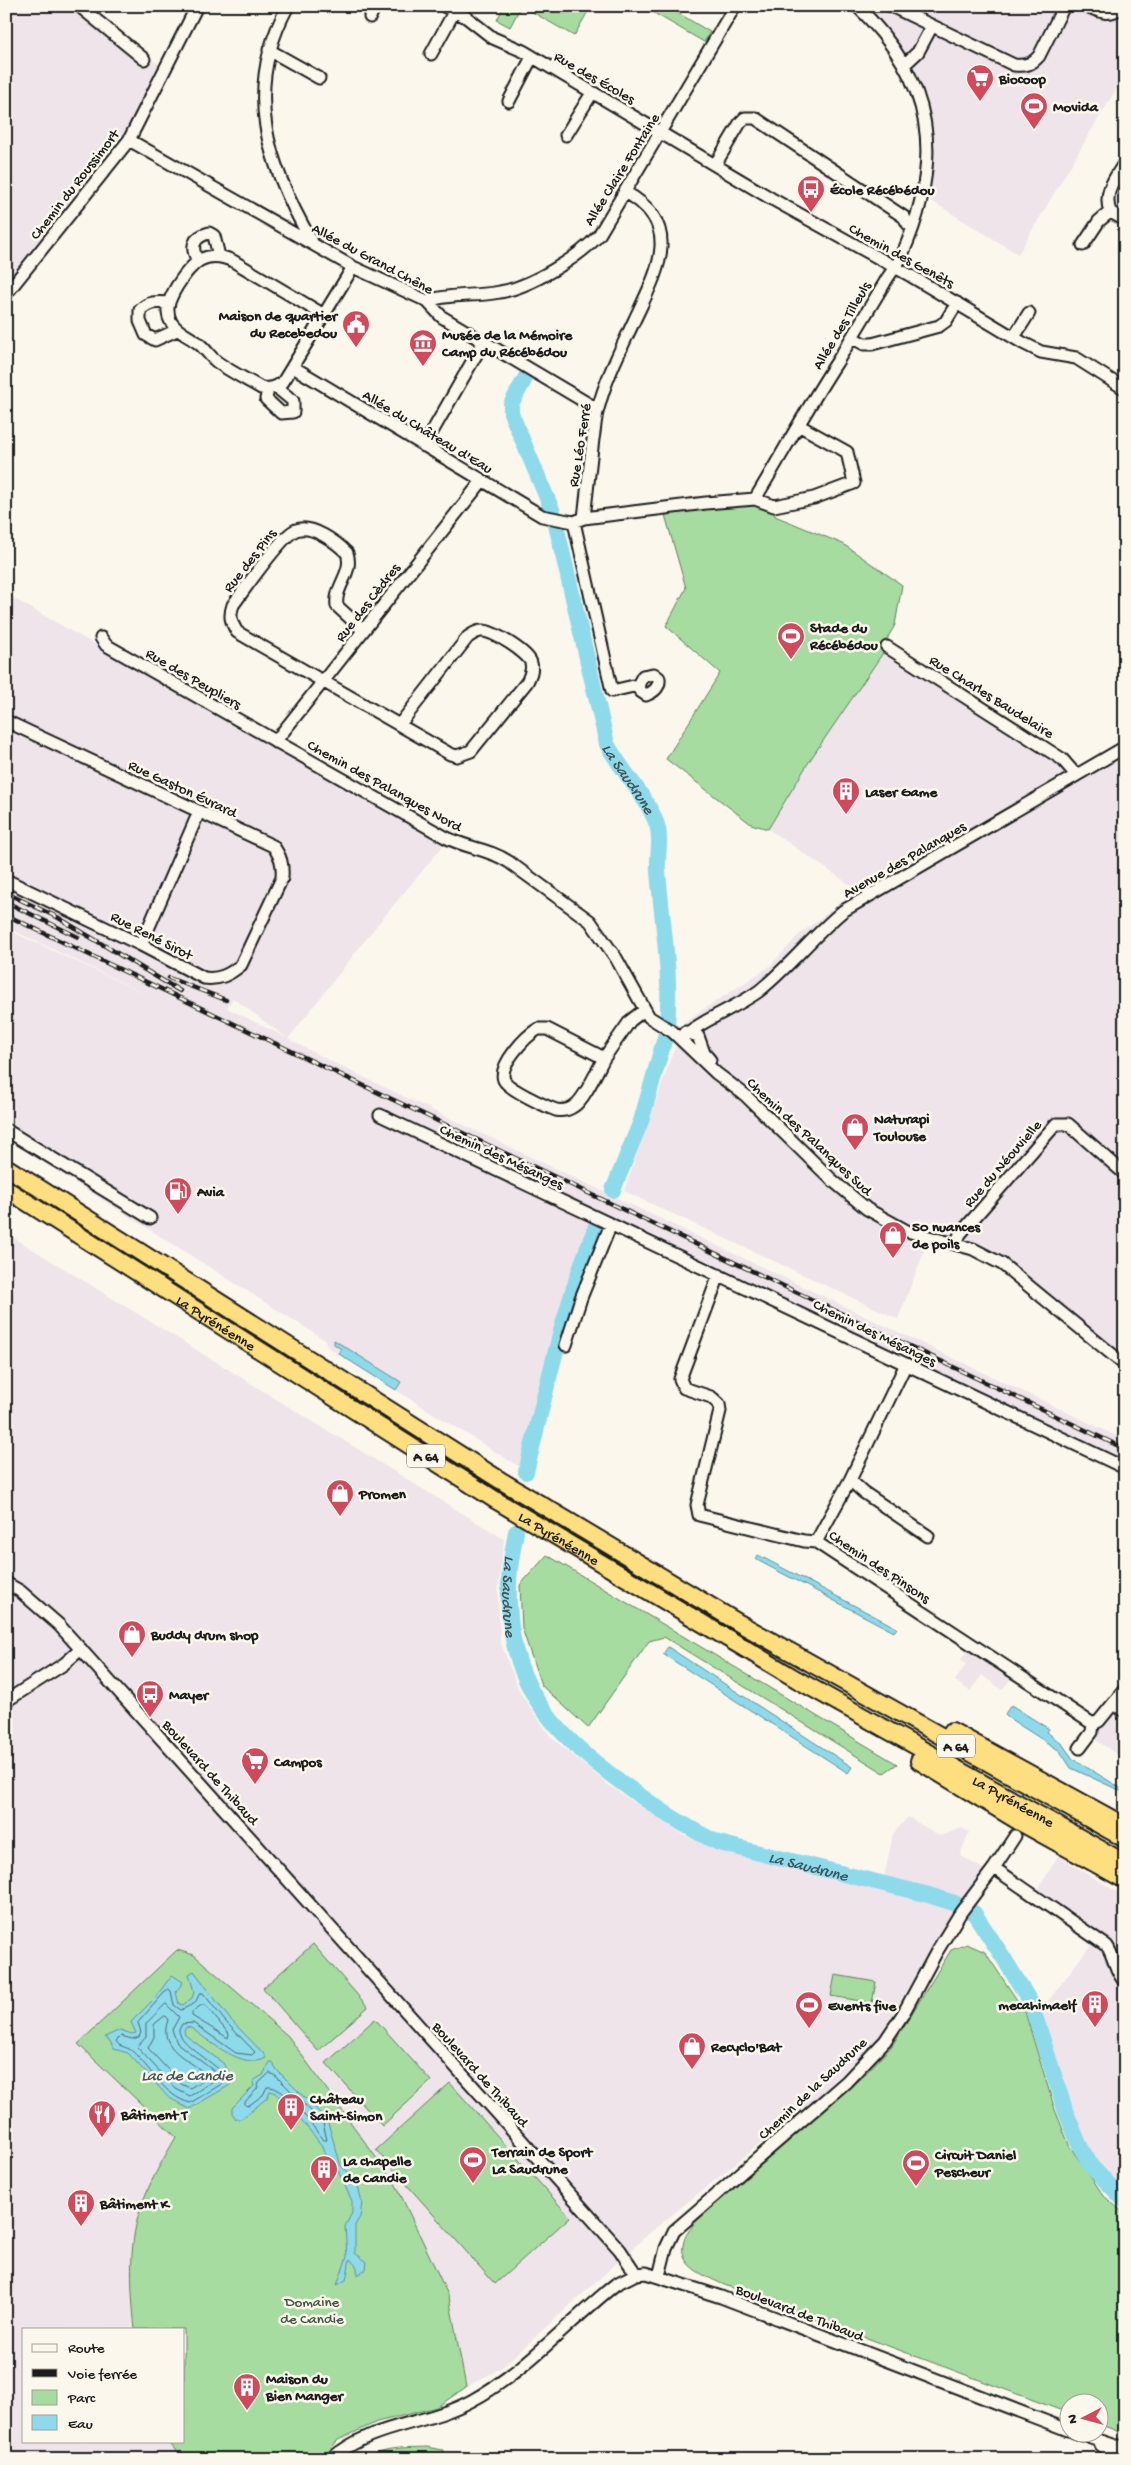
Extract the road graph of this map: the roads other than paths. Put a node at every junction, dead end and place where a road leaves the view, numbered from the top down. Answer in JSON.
{"nodes":[{"id":1,"x":79,"y":6,"type":"edge"},
{"id":2,"x":196,"y":6,"type":"edge"},
{"id":3,"x":288,"y":6,"type":"edge"},
{"id":4,"x":376,"y":6,"type":"edge"},
{"id":5,"x":736,"y":6,"type":"edge"},
{"id":6,"x":857,"y":6,"type":"edge"},
{"id":7,"x":891,"y":6,"type":"edge"},
{"id":8,"x":1064,"y":6,"type":"edge"},
{"id":9,"x":1086,"y":6,"type":"edge"},
{"id":10,"x":1123,"y":6,"type":"edge"},
{"id":11,"x":449,"y":9,"type":"edge"},
{"id":12,"x":370,"y":17,"type":"dead end"},
{"id":13,"x":932,"y":26,"type":"junction"},
{"id":14,"x":269,"y":50,"type":"junction"},
{"id":15,"x":431,"y":54,"type":"dead end"},
{"id":16,"x":532,"y":57,"type":"junction"},
{"id":17,"x":144,"y":59,"type":"dead end"},
{"id":18,"x":904,"y":64,"type":"junction"},
{"id":19,"x":319,"y":78,"type":"dead end"},
{"id":20,"x":592,"y":93,"type":"junction"},
{"id":21,"x":509,"y":101,"type":"dead end"},
{"id":22,"x":566,"y":135,"type":"dead end"},
{"id":23,"x":665,"y":135,"type":"junction"},
{"id":24,"x":129,"y":140,"type":"junction"},
{"id":25,"x":1125,"y":162,"type":"edge"},
{"id":26,"x":715,"y":165,"type":"junction"},
{"id":27,"x":625,"y":192,"type":"junction"},
{"id":28,"x":1110,"y":212,"type":"junction"},
{"id":29,"x":1125,"y":220,"type":"edge"},
{"id":30,"x":913,"y":226,"type":"junction"},
{"id":31,"x":312,"y":242,"type":"junction"},
{"id":32,"x":1083,"y":245,"type":"dead end"},
{"id":33,"x":219,"y":256,"type":"junction"},
{"id":34,"x":198,"y":261,"type":"junction"},
{"id":35,"x":353,"y":266,"type":"junction"},
{"id":36,"x":894,"y":268,"type":"junction"},
{"id":37,"x":6,"y":294,"type":"edge"},
{"id":38,"x":427,"y":301,"type":"junction"},
{"id":39,"x":169,"y":303,"type":"junction"},
{"id":40,"x":957,"y":303,"type":"junction"},
{"id":41,"x":1029,"y":313,"type":"dead end"},
{"id":42,"x":324,"y":315,"type":"junction"},
{"id":43,"x":178,"y":330,"type":"junction"},
{"id":44,"x":1014,"y":337,"type":"junction"},
{"id":45,"x":853,"y":338,"type":"junction"},
{"id":46,"x":484,"y":342,"type":"junction"},
{"id":47,"x":293,"y":367,"type":"junction"},
{"id":48,"x":1125,"y":389,"type":"edge"},
{"id":49,"x":597,"y":409,"type":"junction"},
{"id":50,"x":800,"y":426,"type":"junction"},
{"id":51,"x":424,"y":446,"type":"junction"},
{"id":52,"x":482,"y":481,"type":"junction"},
{"id":53,"x":755,"y":499,"type":"junction"},
{"id":54,"x":574,"y":520,"type":"junction"},
{"id":55,"x":363,"y":630,"type":"junction"},
{"id":56,"x":101,"y":638,"type":"dead end"},
{"id":57,"x":887,"y":647,"type":"dead end"},
{"id":58,"x":323,"y":682,"type":"junction"},
{"id":59,"x":638,"y":685,"type":"dead end"},
{"id":60,"x":6,"y":721,"type":"edge"},
{"id":61,"x":400,"y":724,"type":"junction"},
{"id":62,"x":275,"y":742,"type":"junction"},
{"id":63,"x":1125,"y":747,"type":"edge"},
{"id":64,"x":1076,"y":775,"type":"junction"},
{"id":65,"x":199,"y":812,"type":"junction"},
{"id":66,"x":6,"y":880,"type":"edge"},
{"id":67,"x":261,"y":921,"type":"joint"},
{"id":68,"x":141,"y":945,"type":"junction"},
{"id":69,"x":644,"y":1010,"type":"junction"},
{"id":70,"x":691,"y":1037,"type":"junction"},
{"id":71,"x":604,"y":1058,"type":"junction"},
{"id":72,"x":380,"y":1115,"type":"dead end"},
{"id":73,"x":6,"y":1130,"type":"edge"},
{"id":74,"x":6,"y":1167,"type":"edge"},
{"id":75,"x":1125,"y":1174,"type":"edge"},
{"id":76,"x":6,"y":1189,"type":"edge"},
{"id":77,"x":150,"y":1218,"type":"dead end"},
{"id":78,"x":611,"y":1224,"type":"junction"},
{"id":79,"x":956,"y":1244,"type":"junction"},
{"id":80,"x":719,"y":1275,"type":"junction"},
{"id":81,"x":566,"y":1345,"type":"dead end"},
{"id":82,"x":906,"y":1364,"type":"junction"},
{"id":83,"x":1125,"y":1364,"type":"edge"},
{"id":84,"x":1125,"y":1468,"type":"edge"},
{"id":85,"x":850,"y":1480,"type":"junction"},
{"id":86,"x":928,"y":1536,"type":"dead end"},
{"id":87,"x":816,"y":1542,"type":"junction"},
{"id":88,"x":6,"y":1583,"type":"edge"},
{"id":89,"x":81,"y":1649,"type":"junction"},
{"id":90,"x":788,"y":1651,"type":"junction"},
{"id":91,"x":1125,"y":1689,"type":"edge"},
{"id":92,"x":6,"y":1701,"type":"edge"},
{"id":93,"x":1113,"y":1704,"type":"junction"},
{"id":94,"x":1125,"y":1712,"type":"edge"},
{"id":95,"x":1093,"y":1724,"type":"junction"},
{"id":96,"x":902,"y":1739,"type":"junction"},
{"id":97,"x":1080,"y":1748,"type":"dead end"},
{"id":98,"x":1057,"y":1790,"type":"junction"},
{"id":99,"x":1125,"y":1816,"type":"edge"},
{"id":100,"x":1125,"y":1826,"type":"edge"},
{"id":101,"x":1016,"y":1836,"type":"dead end"},
{"id":102,"x":1125,"y":1839,"type":"edge"},
{"id":103,"x":1125,"y":1863,"type":"edge"},
{"id":104,"x":994,"y":1868,"type":"junction"},
{"id":105,"x":1125,"y":1880,"type":"edge"},
{"id":106,"x":1125,"y":1982,"type":"edge"},
{"id":107,"x":636,"y":2274,"type":"junction"},
{"id":108,"x":658,"y":2276,"type":"junction"},
{"id":109,"x":1058,"y":2426,"type":"edge"},
{"id":110,"x":1095,"y":2442,"type":"edge"},
{"id":111,"x":1107,"y":2442,"type":"edge"},
{"id":112,"x":1125,"y":2446,"type":"edge"},
{"id":113,"x":331,"y":2459,"type":"edge"},
{"id":114,"x":1120,"y":2459,"type":"edge"}],
"edges":[{"from":1,"to":17,"type":"street"},
{"from":2,"to":24,"type":"street","name":"Chemin du Roussimort"},
{"from":3,"to":14,"type":"street"},
{"from":4,"to":12,"type":"street"},
{"from":5,"to":23,"type":"street","name":"Allée Claire Fontaine"},
{"from":6,"to":18,"type":"street","name":"Allée des Tilleuls"},
{"from":7,"to":13,"type":"street"},
{"from":8,"to":13,"type":"street"},
{"from":9,"to":10,"type":"street"},
{"from":11,"to":15,"type":"street"},
{"from":11,"to":16,"type":"street","name":"Rue des Écoles"},
{"from":13,"to":18,"type":"street"},
{"from":14,"to":19,"type":"street"},
{"from":14,"to":31,"type":"street"},
{"from":16,"to":20,"type":"street","name":"Rue des Écoles"},
{"from":16,"to":21,"type":"street"},
{"from":18,"to":30,"type":"street","name":"Allée des Tilleuls"},
{"from":20,"to":22,"type":"street"},
{"from":20,"to":23,"type":"street","name":"Rue des Écoles"},
{"from":23,"to":26,"type":"street","name":"Chemin des Genêts"},
{"from":23,"to":27,"type":"street","name":"Allée Claire Fontaine"},
{"from":24,"to":31,"type":"street","name":"Allée du Grand Chêne"},
{"from":24,"to":37,"type":"street","name":"Chemin du Roussimort"},
{"from":25,"to":28,"type":"street"},
{"from":26,"to":30,"type":"street"},
{"from":26,"to":36,"type":"street","name":"Chemin des Genêts"},
{"from":27,"to":38,"type":"street","name":"Allée Claire Fontaine"},
{"from":27,"to":49,"type":"street","name":"Rue Léo Ferré"},
{"from":28,"to":29,"type":"street"},
{"from":28,"to":32,"type":"street"},
{"from":30,"to":36,"type":"street","name":"Allée des Tilleuls"},
{"from":31,"to":35,"type":"street","name":"Allée du Grand Chêne"},
{"from":33,"to":34,"type":"street"},
{"from":33,"to":34,"type":"street"},
{"from":33,"to":42,"type":"street"},
{"from":34,"to":39,"type":"street"},
{"from":35,"to":38,"type":"street","name":"Allée du Grand Chêne"},
{"from":35,"to":42,"type":"street"},
{"from":36,"to":40,"type":"street","name":"Chemin des Genêts"},
{"from":36,"to":45,"type":"street","name":"Allée des Tilleuls"},
{"from":38,"to":46,"type":"street","name":"Allée du Grand Chêne"},
{"from":39,"to":43,"type":"street"},
{"from":39,"to":43,"type":"street"},
{"from":40,"to":44,"type":"street","name":"Chemin des Genêts"},
{"from":40,"to":45,"type":"street"},
{"from":41,"to":44,"type":"street"},
{"from":42,"to":47,"type":"street"},
{"from":43,"to":47,"type":"street"},
{"from":44,"to":48,"type":"street","name":"Chemin des Genêts"},
{"from":45,"to":50,"type":"street","name":"Allée des Tilleuls"},
{"from":46,"to":49,"type":"street","name":"Allée du Grand Chêne"},
{"from":46,"to":51,"type":"street"},
{"from":47,"to":51,"type":"street","name":"Allée du Château d'Eau"},
{"from":49,"to":54,"type":"street","name":"Rue Léo Ferré"},
{"from":50,"to":53,"type":"street","name":"Allée des Tilleuls"},
{"from":50,"to":53,"type":"street"},
{"from":51,"to":52,"type":"street","name":"Allée du Château d'Eau"},
{"from":52,"to":54,"type":"street","name":"Allée du Château d'Eau"},
{"from":52,"to":55,"type":"street","name":"Rue des Cèdres"},
{"from":53,"to":54,"type":"street"},
{"from":54,"to":59,"type":"street","name":"Rue Léo Ferré"},
{"from":55,"to":58,"type":"street","name":"Rue des Cèdres"},
{"from":55,"to":58,"type":"street","name":"Rue des Pins"},
{"from":56,"to":62,"type":"street","name":"Rue des Peupliers"},
{"from":57,"to":64,"type":"street","name":"Rue Charles Baudelaire"},
{"from":58,"to":61,"type":"street"},
{"from":58,"to":62,"type":"street","name":"Rue des Cèdres"},
{"from":60,"to":65,"type":"street","name":"Rue Gaston Évrard"},
{"from":61,"to":61,"type":"street"},
{"from":62,"to":69,"type":"street","name":"Chemin des Palanques Nord"},
{"from":63,"to":64,"type":"street","name":"Avenue des Palanques"},
{"from":64,"to":70,"type":"street","name":"Avenue des Palanques"},
{"from":65,"to":67,"type":"street","name":"Rue Gaston Évrard"},
{"from":65,"to":68,"type":"street"},
{"from":66,"to":68,"type":"street","name":"Rue René Sirot"},
{"from":67,"to":68,"type":"street","name":"Rue René Sirot"},
{"from":69,"to":70,"type":"street","name":"Chemin des Palanques Nord"},
{"from":69,"to":71,"type":"street"},
{"from":70,"to":79,"type":"street","name":"Chemin des Palanques Sud"},
{"from":71,"to":71,"type":"street"},
{"from":72,"to":78,"type":"street","name":"Chemin des Mésanges"},
{"from":73,"to":77,"type":"street"},
{"from":74,"to":90,"type":"highway","name":"La Pyrénéenne","number":"A 64"},
{"from":75,"to":79,"type":"street","name":"Rue du Néouvielle"},
{"from":76,"to":96,"type":"highway","name":"La Pyrénéenne","number":"A 64"},
{"from":78,"to":80,"type":"street","name":"Chemin des Mésanges"},
{"from":78,"to":81,"type":"street"},
{"from":79,"to":83,"type":"street","name":"Chemin des Palanques Sud"},
{"from":80,"to":82,"type":"street","name":"Chemin des Mésanges"},
{"from":80,"to":87,"type":"street"},
{"from":82,"to":84,"type":"street","name":"Chemin des Mésanges"},
{"from":82,"to":85,"type":"street","name":"Chemin des Pinsons"},
{"from":85,"to":86,"type":"street"},
{"from":85,"to":87,"type":"street","name":"Chemin des Pinsons"},
{"from":87,"to":95,"type":"street","name":"Chemin des Pinsons"},
{"from":88,"to":89,"type":"street","name":"Boulevard de Thibaud"},
{"from":89,"to":92,"type":"street"},
{"from":89,"to":107,"type":"street","name":"Boulevard de Thibaud"},
{"from":90,"to":98,"type":"highway"},
{"from":90,"to":102,"type":"highway","name":"La Pyrénéenne","number":"A 64"},
{"from":91,"to":93,"type":"street"},
{"from":93,"to":94,"type":"street"},
{"from":93,"to":95,"type":"street"},
{"from":95,"to":97,"type":"street"},
{"from":96,"to":103,"type":"highway","name":"La Pyrénéenne","number":"A 64"},
{"from":96,"to":105,"type":"highway"},
{"from":98,"to":99,"type":"highway"},
{"from":98,"to":100,"type":"highway"},
{"from":101,"to":104,"type":"street","name":"Chemin de la Saudrune"},
{"from":104,"to":106,"type":"street"},
{"from":104,"to":108,"type":"street","name":"Chemin de la Saudrune"},
{"from":107,"to":108,"type":"street","name":"Boulevard de Thibaud"},
{"from":107,"to":113,"type":"street"},
{"from":108,"to":109,"type":"street","name":"Boulevard de Thibaud"},
{"from":110,"to":114,"type":"street"},
{"from":111,"to":112,"type":"street"}]}
